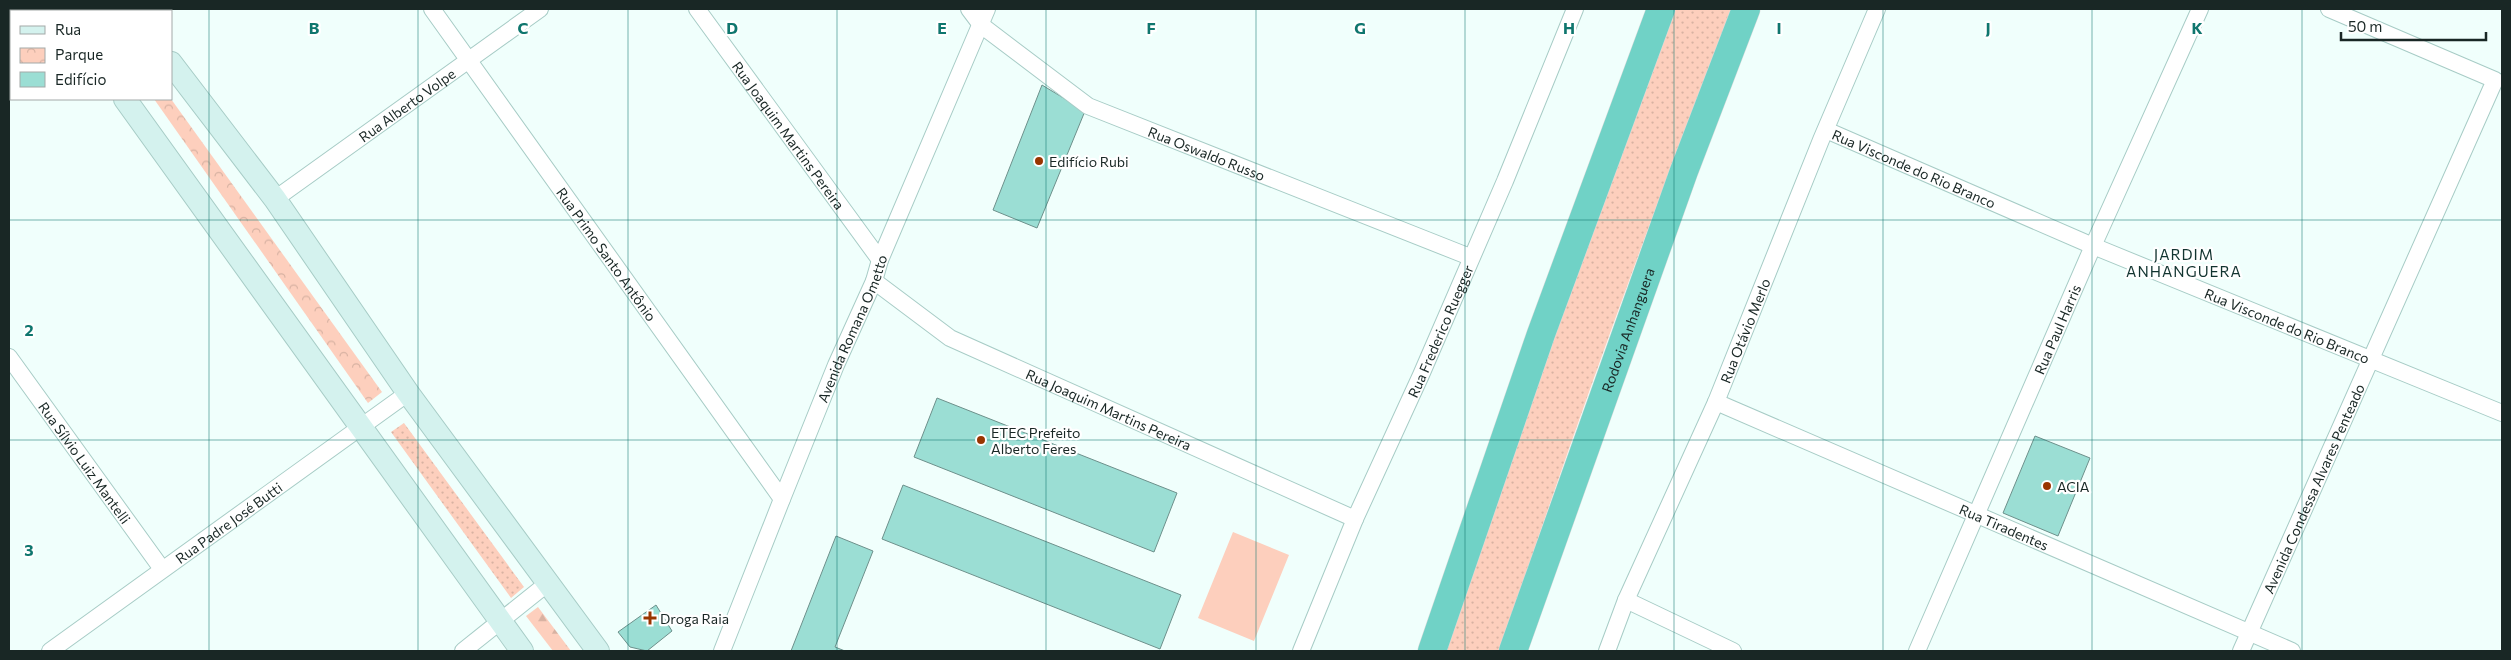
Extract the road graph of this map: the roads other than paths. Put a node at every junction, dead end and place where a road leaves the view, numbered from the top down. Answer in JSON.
{"nodes":[{"id":1,"x":432,"y":9,"type":"edge"},
{"id":2,"x":540,"y":9,"type":"edge"},
{"id":3,"x":698,"y":9,"type":"edge"},
{"id":4,"x":969,"y":9,"type":"edge"},
{"id":5,"x":987,"y":9,"type":"edge"},
{"id":6,"x":1575,"y":9,"type":"edge"},
{"id":7,"x":1661,"y":9,"type":"edge"},
{"id":8,"x":1746,"y":9,"type":"edge"},
{"id":9,"x":1877,"y":9,"type":"edge"},
{"id":10,"x":2200,"y":9,"type":"edge"},
{"id":11,"x":2329,"y":9,"type":"edge"},
{"id":12,"x":981,"y":25,"type":"junction"},
{"id":13,"x":469,"y":60,"type":"junction"},
{"id":14,"x":172,"y":64,"type":"edge"},
{"id":15,"x":126,"y":100,"type":"edge"},
{"id":16,"x":1826,"y":130,"type":"junction"},
{"id":17,"x":275,"y":199,"type":"junction"},
{"id":18,"x":2093,"y":246,"type":"junction"},
{"id":19,"x":1470,"y":257,"type":"junction"},
{"id":20,"x":880,"y":260,"type":"junction"},
{"id":21,"x":874,"y":281,"type":"junction"},
{"id":22,"x":9,"y":357,"type":"edge"},
{"id":23,"x":2370,"y":360,"type":"junction"},
{"id":24,"x":408,"y":393,"type":"junction"},
{"id":25,"x":1716,"y":402,"type":"junction"},
{"id":26,"x":2502,"y":413,"type":"edge"},
{"id":27,"x":361,"y":428,"type":"junction"},
{"id":28,"x":782,"y":500,"type":"junction"},
{"id":29,"x":1975,"y":516,"type":"junction"},
{"id":30,"x":1355,"y":519,"type":"junction"},
{"id":31,"x":162,"y":569,"type":"junction"},
{"id":32,"x":548,"y":583,"type":"junction"},
{"id":33,"x":1626,"y":600,"type":"junction"},
{"id":34,"x":499,"y":622,"type":"junction"},
{"id":35,"x":2249,"y":633,"type":"junction"},
{"id":36,"x":50,"y":651,"type":"edge"},
{"id":37,"x":463,"y":651,"type":"edge"},
{"id":38,"x":522,"y":651,"type":"edge"},
{"id":39,"x":598,"y":651,"type":"edge"},
{"id":40,"x":723,"y":651,"type":"edge"},
{"id":41,"x":1302,"y":651,"type":"edge"},
{"id":42,"x":1432,"y":651,"type":"edge"},
{"id":43,"x":1513,"y":651,"type":"edge"},
{"id":44,"x":1607,"y":651,"type":"edge"},
{"id":45,"x":1733,"y":651,"type":"edge"},
{"id":46,"x":1917,"y":651,"type":"edge"},
{"id":47,"x":2241,"y":651,"type":"edge"},
{"id":48,"x":2292,"y":651,"type":"edge"}],
"edges":[{"from":1,"to":13,"type":"street","name":"Rua Primo Santo Antônio"},
{"from":2,"to":13,"type":"street","name":"Rua Alberto Volpe"},
{"from":3,"to":20,"type":"street","name":"Rua Joaquim Martins Pereira"},
{"from":4,"to":12,"type":"street","name":"Rua Oswaldo Russo"},
{"from":5,"to":12,"type":"street","name":"Avenida Romana Ometto"},
{"from":6,"to":19,"type":"street","name":"Rua Frederico Ruegger"},
{"from":7,"to":42,"type":"highway"},
{"from":8,"to":43,"type":"highway","name":"Rodovia Anhanguera"},
{"from":9,"to":16,"type":"street","name":"Rua Otávio Merlo"},
{"from":10,"to":18,"type":"street","name":"Rua Paul Harris"},
{"from":11,"to":23,"type":"street","name":"Avenida Condessa Alvares Penteado"},
{"from":12,"to":19,"type":"street","name":"Rua Oswaldo Russo"},
{"from":12,"to":20,"type":"street","name":"Avenida Romana Ometto"},
{"from":13,"to":17,"type":"street","name":"Rua Alberto Volpe"},
{"from":13,"to":28,"type":"street","name":"Rua Primo Santo Antônio"},
{"from":14,"to":17,"type":"street"},
{"from":15,"to":27,"type":"street"},
{"from":16,"to":18,"type":"street","name":"Rua Visconde do Rio Branco"},
{"from":16,"to":25,"type":"street","name":"Rua Otávio Merlo"},
{"from":17,"to":24,"type":"street"},
{"from":18,"to":23,"type":"street","name":"Rua Visconde do Rio Branco"},
{"from":18,"to":29,"type":"street","name":"Rua Paul Harris"},
{"from":19,"to":30,"type":"street","name":"Rua Frederico Ruegger"},
{"from":20,"to":21,"type":"street","name":"Avenida Romana Ometto"},
{"from":21,"to":28,"type":"street","name":"Avenida Romana Ometto"},
{"from":21,"to":30,"type":"street","name":"Rua Joaquim Martins Pereira"},
{"from":22,"to":31,"type":"street","name":"Rua Sílvio Luiz Mantelli"},
{"from":23,"to":26,"type":"street","name":"Rua Visconde do Rio Branco"},
{"from":23,"to":35,"type":"street","name":"Avenida Condessa Alvares Penteado"},
{"from":24,"to":27,"type":"street","name":"Rua Padre José Butti"},
{"from":24,"to":32,"type":"street"},
{"from":25,"to":29,"type":"street","name":"Rua Tiradentes"},
{"from":25,"to":33,"type":"street","name":"Rua Otávio Merlo"},
{"from":27,"to":31,"type":"street","name":"Rua Padre José Butti"},
{"from":27,"to":34,"type":"street"},
{"from":28,"to":40,"type":"street","name":"Avenida Romana Ometto"},
{"from":29,"to":35,"type":"street","name":"Rua Tiradentes"},
{"from":29,"to":46,"type":"street","name":"Rua Paul Harris"},
{"from":30,"to":41,"type":"street","name":"Rua Frederico Ruegger"},
{"from":31,"to":36,"type":"street","name":"Rua Padre José Butti"},
{"from":32,"to":34,"type":"street"},
{"from":32,"to":39,"type":"street"},
{"from":33,"to":44,"type":"street","name":"Rua Otávio Merlo"},
{"from":33,"to":45,"type":"street"},
{"from":34,"to":37,"type":"street"},
{"from":34,"to":38,"type":"street"},
{"from":35,"to":47,"type":"street","name":"Avenida Condessa Alvares Penteado"},
{"from":35,"to":48,"type":"street","name":"Rua Tiradentes"}]}
